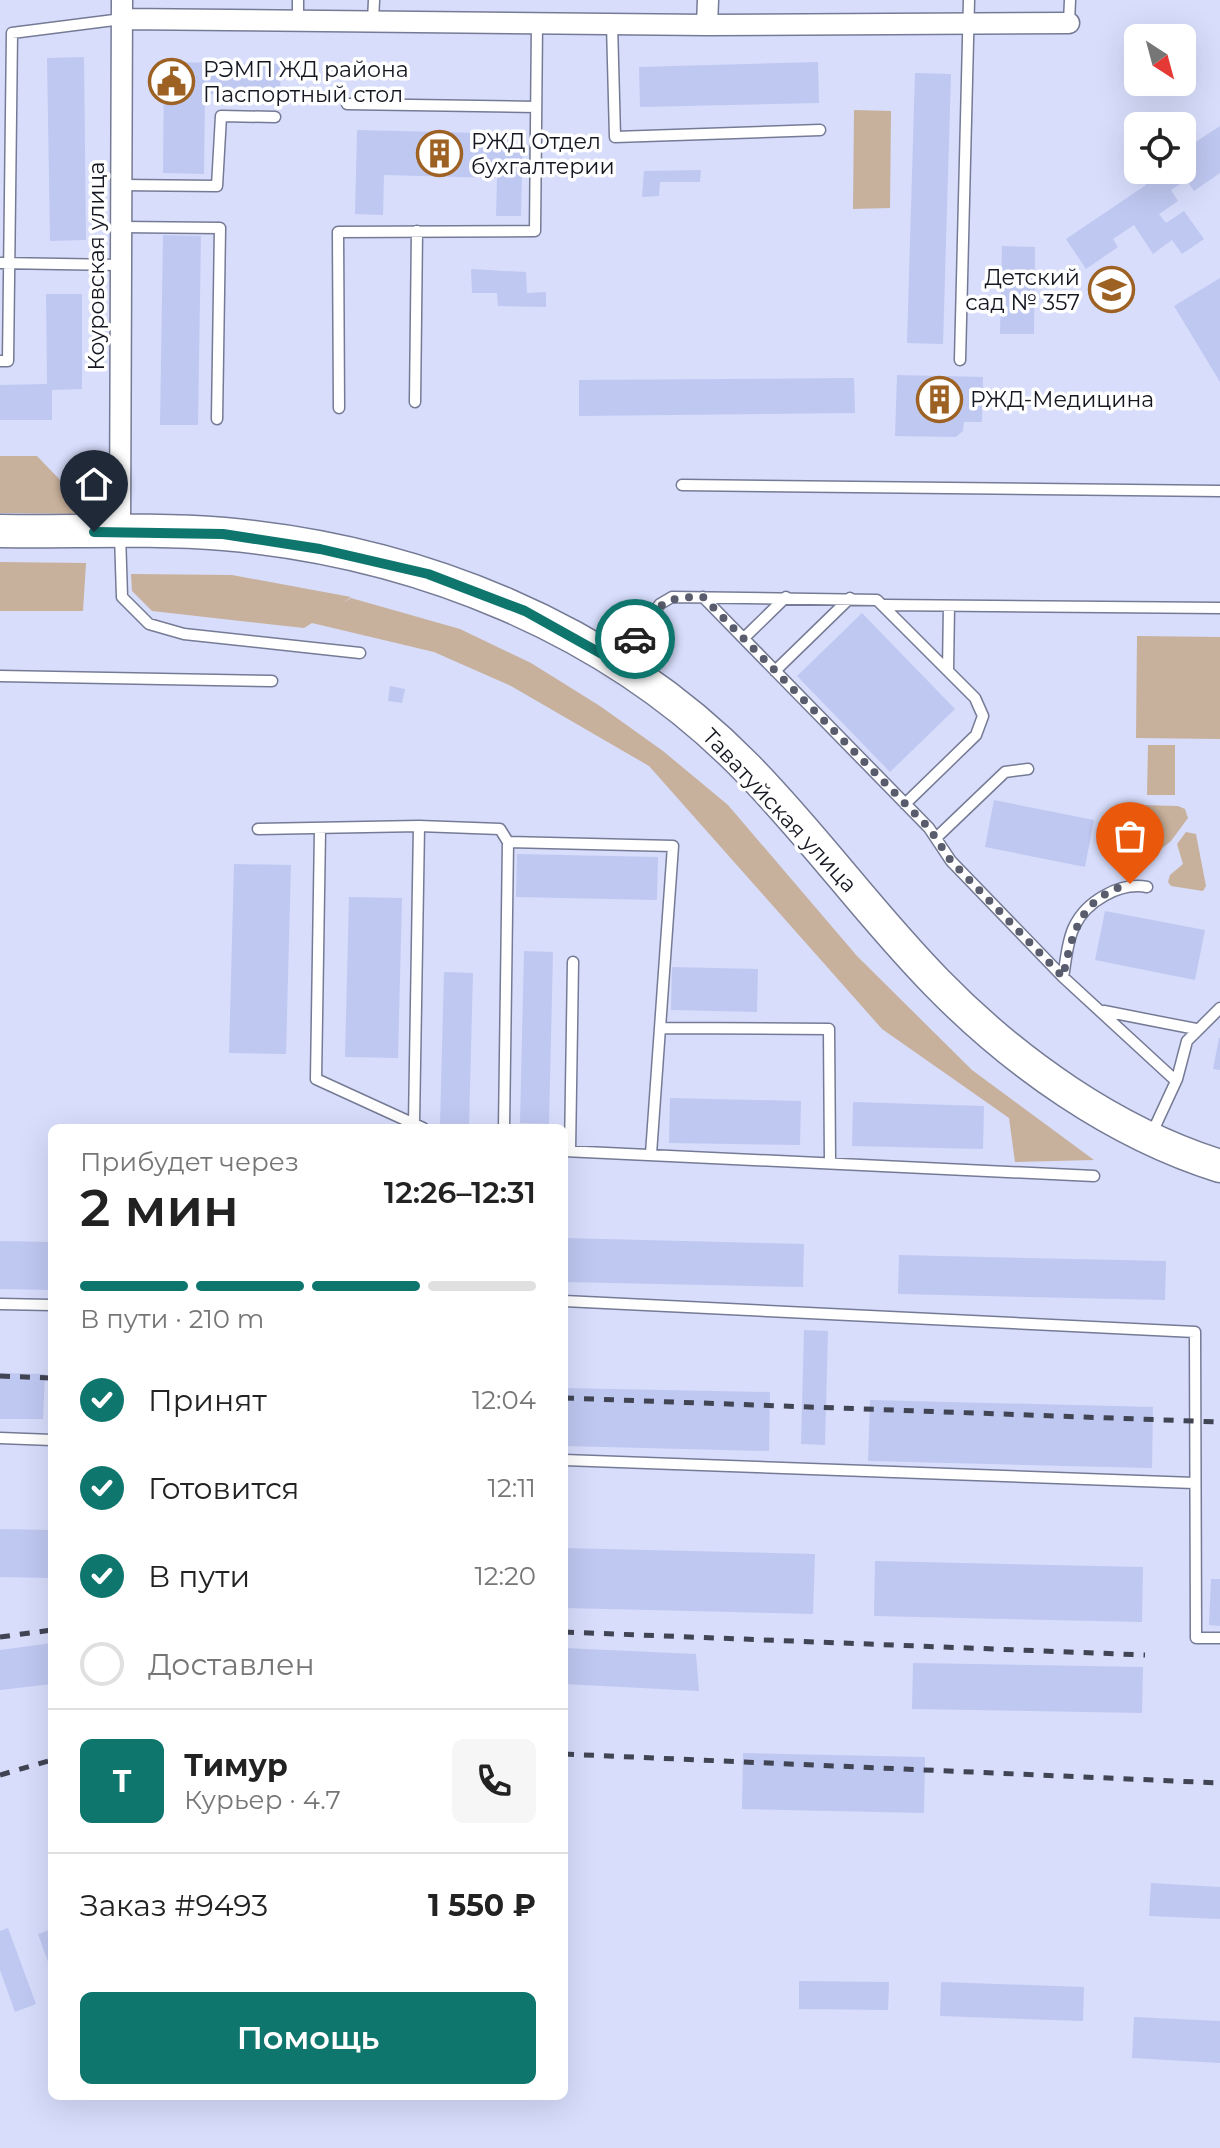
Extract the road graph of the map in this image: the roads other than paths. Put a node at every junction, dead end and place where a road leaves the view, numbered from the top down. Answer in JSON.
{"nodes":[{"id":1,"x":374,"y":0,"type":"edge"},
{"id":2,"x":708,"y":0,"type":"edge"},
{"id":3,"x":969,"y":0,"type":"edge"},
{"id":4,"x":1070,"y":0,"type":"edge"},
{"id":5,"x":122,"y":10,"type":"edge"},
{"id":6,"x":298,"y":10,"type":"edge"},
{"id":7,"x":373,"y":21,"type":"junction"},
{"id":8,"x":537,"y":23,"type":"junction"},
{"id":9,"x":1069,"y":23,"type":"joint"},
{"id":10,"x":612,"y":24,"type":"junction"},
{"id":11,"x":707,"y":25,"type":"junction"},
{"id":12,"x":968,"y":26,"type":"junction"},
{"id":13,"x":0,"y":33,"type":"edge"},
{"id":14,"x":12,"y":33,"type":"junction"},
{"id":15,"x":347,"y":104,"type":"dead end"},
{"id":16,"x":536,"y":107,"type":"junction"},
{"id":17,"x":275,"y":117,"type":"dead end"},
{"id":18,"x":820,"y":130,"type":"dead end"},
{"id":19,"x":119,"y":185,"type":"junction"},
{"id":20,"x":119,"y":227,"type":"junction"},
{"id":21,"x":417,"y":231,"type":"junction"},
{"id":22,"x":4,"y":263,"type":"edge"},
{"id":23,"x":119,"y":265,"type":"junction"},
{"id":24,"x":960,"y":360,"type":"dead end"},
{"id":25,"x":0,"y":361,"type":"edge"},
{"id":26,"x":415,"y":402,"type":"dead end"},
{"id":27,"x":339,"y":408,"type":"dead end"},
{"id":28,"x":217,"y":419,"type":"dead end"},
{"id":29,"x":682,"y":485,"type":"dead end"},
{"id":30,"x":1220,"y":491,"type":"edge"},
{"id":31,"x":0,"y":531,"type":"edge"},
{"id":32,"x":120,"y":533,"type":"junction"},
{"id":33,"x":703,"y":597,"type":"junction"},
{"id":34,"x":786,"y":597,"type":"junction"},
{"id":35,"x":850,"y":598,"type":"junction"},
{"id":36,"x":885,"y":605,"type":"junction"},
{"id":37,"x":949,"y":606,"type":"junction"},
{"id":38,"x":1220,"y":608,"type":"edge"},
{"id":39,"x":744,"y":638,"type":"junction"},
{"id":40,"x":360,"y":653,"type":"dead end"},
{"id":41,"x":618,"y":663,"type":"junction"},
{"id":42,"x":948,"y":670,"type":"junction"},
{"id":43,"x":775,"y":671,"type":"junction"},
{"id":44,"x":0,"y":676,"type":"edge"},
{"id":45,"x":272,"y":681,"type":"dead end"},
{"id":46,"x":1028,"y":769,"type":"dead end"},
{"id":47,"x":905,"y":804,"type":"junction"},
{"id":48,"x":419,"y":826,"type":"junction"},
{"id":49,"x":258,"y":829,"type":"dead end"},
{"id":50,"x":320,"y":830,"type":"junction"},
{"id":51,"x":936,"y":838,"type":"junction"},
{"id":52,"x":508,"y":842,"type":"junction"},
{"id":53,"x":1147,"y":887,"type":"dead end"},
{"id":54,"x":573,"y":962,"type":"dead end"},
{"id":55,"x":1063,"y":977,"type":"junction"},
{"id":56,"x":1220,"y":1008,"type":"edge"},
{"id":57,"x":1103,"y":1011,"type":"junction"},
{"id":58,"x":660,"y":1028,"type":"junction"},
{"id":59,"x":1196,"y":1029,"type":"junction"},
{"id":60,"x":1176,"y":1081,"type":"junction"},
{"id":61,"x":415,"y":1124,"type":"edge"},
{"id":62,"x":419,"y":1124,"type":"edge"},
{"id":63,"x":504,"y":1124,"type":"edge"},
{"id":64,"x":568,"y":1124,"type":"edge"},
{"id":65,"x":1151,"y":1136,"type":"junction"},
{"id":66,"x":568,"y":1151,"type":"edge"},
{"id":67,"x":651,"y":1154,"type":"junction"},
{"id":68,"x":830,"y":1162,"type":"junction"},
{"id":69,"x":1220,"y":1166,"type":"edge"},
{"id":70,"x":1094,"y":1176,"type":"dead end"},
{"id":71,"x":568,"y":1301,"type":"edge"},
{"id":72,"x":0,"y":1304,"type":"edge"},
{"id":73,"x":48,"y":1305,"type":"edge"},
{"id":74,"x":0,"y":1438,"type":"edge"},
{"id":75,"x":48,"y":1440,"type":"edge"},
{"id":76,"x":568,"y":1460,"type":"edge"},
{"id":77,"x":1194,"y":1483,"type":"junction"},
{"id":78,"x":1220,"y":1638,"type":"edge"}],
"edges":[{"from":1,"to":7,"type":"lane"},
{"from":2,"to":11,"type":"street"},
{"from":3,"to":12,"type":"lane"},
{"from":4,"to":9,"type":"lane"},
{"from":5,"to":6,"type":"street"},
{"from":5,"to":14,"type":"lane"},
{"from":5,"to":19,"type":"street","name":"Коуровская улица"},
{"from":6,"to":7,"type":"street"},
{"from":7,"to":8,"type":"street"},
{"from":8,"to":10,"type":"street"},
{"from":8,"to":16,"type":"lane"},
{"from":9,"to":12,"type":"street"},
{"from":10,"to":11,"type":"street"},
{"from":10,"to":18,"type":"lane"},
{"from":11,"to":12,"type":"street"},
{"from":12,"to":24,"type":"lane"},
{"from":13,"to":14,"type":"lane"},
{"from":14,"to":22,"type":"lane"},
{"from":15,"to":16,"type":"lane"},
{"from":16,"to":21,"type":"lane"},
{"from":17,"to":19,"type":"lane"},
{"from":19,"to":20,"type":"street","name":"Коуровская улица"},
{"from":20,"to":23,"type":"street","name":"Коуровская улица"},
{"from":20,"to":28,"type":"lane"},
{"from":21,"to":26,"type":"lane"},
{"from":21,"to":27,"type":"lane"},
{"from":22,"to":23,"type":"lane"},
{"from":22,"to":25,"type":"lane"},
{"from":23,"to":32,"type":"street","name":"Коуровская улица"},
{"from":29,"to":30,"type":"lane"},
{"from":31,"to":32,"type":"main road","name":"Таватуйская улица"},
{"from":32,"to":40,"type":"lane"},
{"from":32,"to":41,"type":"main road","name":"Таватуйская улица"},
{"from":33,"to":34,"type":"lane"},
{"from":33,"to":39,"type":"lane"},
{"from":33,"to":41,"type":"lane"},
{"from":34,"to":35,"type":"lane"},
{"from":34,"to":39,"type":"lane"},
{"from":35,"to":36,"type":"lane"},
{"from":35,"to":43,"type":"lane"},
{"from":36,"to":37,"type":"lane"},
{"from":36,"to":42,"type":"lane"},
{"from":37,"to":38,"type":"lane"},
{"from":37,"to":42,"type":"lane"},
{"from":39,"to":43,"type":"lane"},
{"from":41,"to":65,"type":"main road","name":"Таватуйская улица"},
{"from":42,"to":47,"type":"lane"},
{"from":43,"to":47,"type":"lane"},
{"from":44,"to":45,"type":"lane"},
{"from":46,"to":51,"type":"lane"},
{"from":47,"to":51,"type":"lane"},
{"from":48,"to":50,"type":"lane"},
{"from":48,"to":52,"type":"lane"},
{"from":48,"to":62,"type":"lane"},
{"from":49,"to":50,"type":"lane"},
{"from":50,"to":61,"type":"lane"},
{"from":51,"to":55,"type":"lane"},
{"from":52,"to":58,"type":"lane"},
{"from":52,"to":63,"type":"lane"},
{"from":53,"to":55,"type":"lane"},
{"from":54,"to":64,"type":"lane"},
{"from":55,"to":57,"type":"lane"},
{"from":56,"to":59,"type":"lane"},
{"from":57,"to":59,"type":"lane"},
{"from":57,"to":60,"type":"lane"},
{"from":58,"to":67,"type":"lane"},
{"from":58,"to":68,"type":"lane"},
{"from":59,"to":60,"type":"lane"},
{"from":60,"to":65,"type":"lane"},
{"from":65,"to":69,"type":"main road","name":"Таватуйская улица"},
{"from":66,"to":67,"type":"lane"},
{"from":67,"to":68,"type":"lane"},
{"from":68,"to":70,"type":"lane"},
{"from":71,"to":77,"type":"lane"},
{"from":72,"to":73,"type":"lane"},
{"from":74,"to":75,"type":"lane"},
{"from":76,"to":77,"type":"lane"},
{"from":77,"to":78,"type":"lane"}]}
